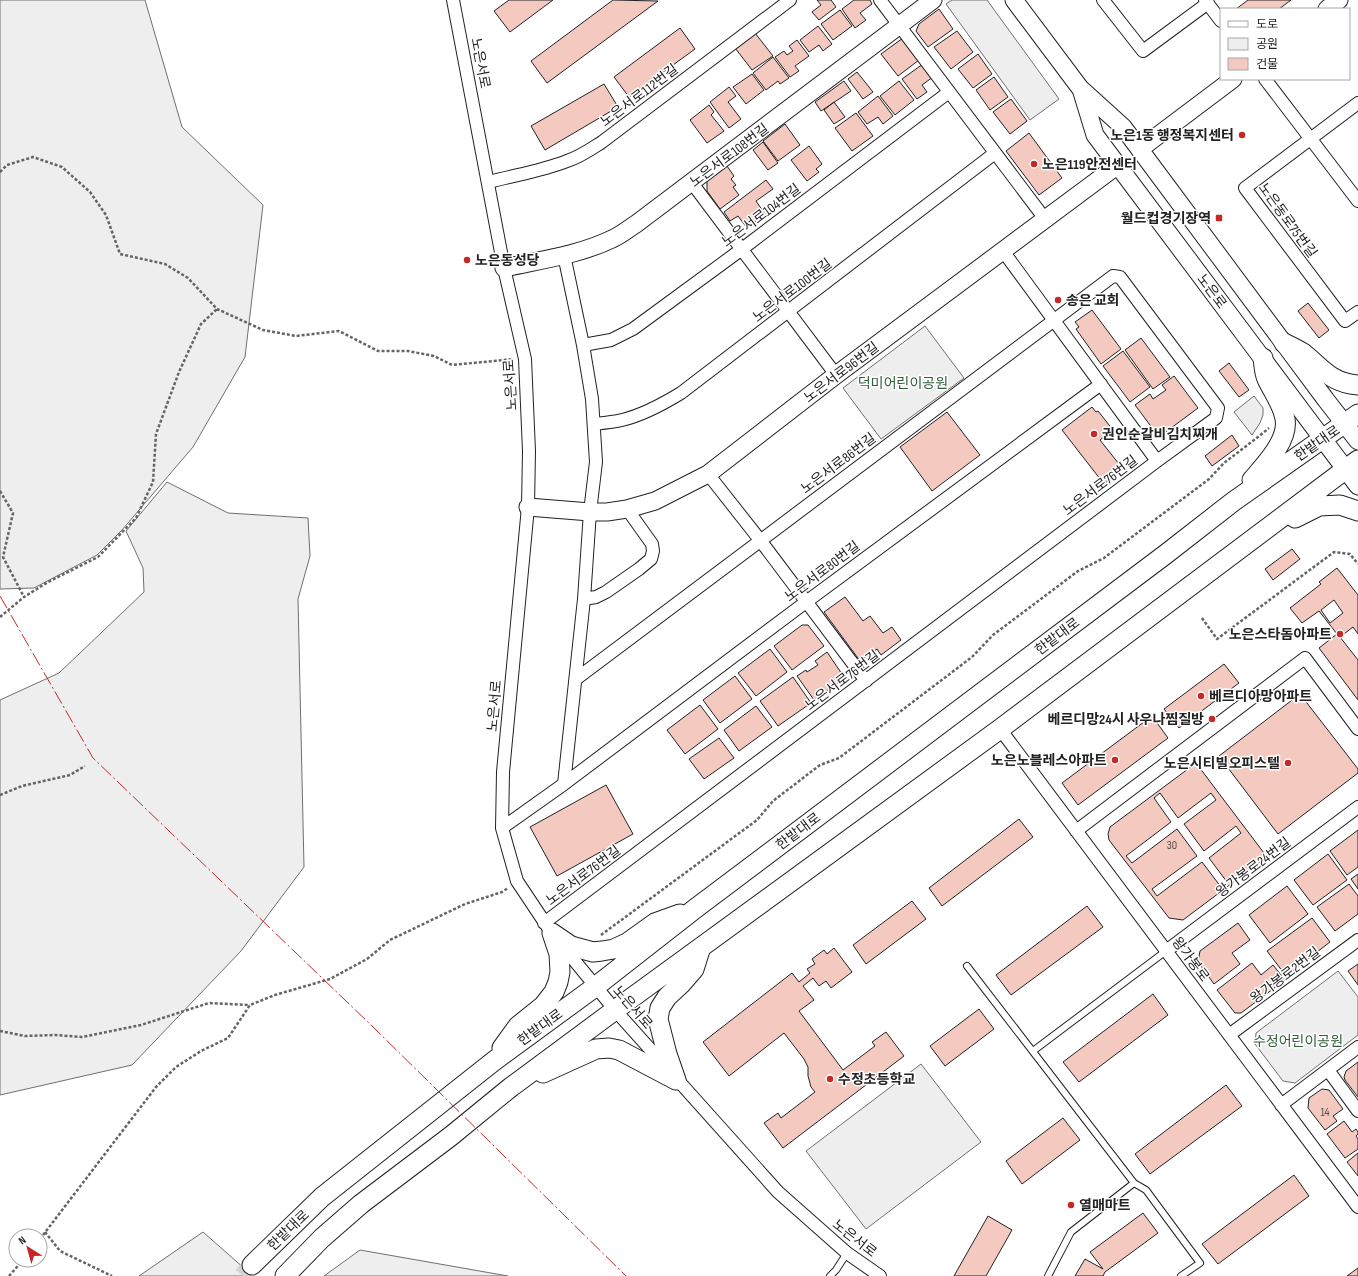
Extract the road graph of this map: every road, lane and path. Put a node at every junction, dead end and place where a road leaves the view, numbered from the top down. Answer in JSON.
{"nodes":[{"id":1,"x":453,"y":0,"type":"edge"},
{"id":2,"x":790,"y":0,"type":"edge"},
{"id":3,"x":880,"y":0,"type":"edge"},
{"id":4,"x":933,"y":0,"type":"edge"},
{"id":5,"x":1014,"y":0,"type":"edge"},
{"id":6,"x":1103,"y":0,"type":"edge"},
{"id":7,"x":1339,"y":0,"type":"edge"},
{"id":8,"x":1206,"y":2,"type":"edge"},
{"id":9,"x":1328,"y":8,"type":"edge"},
{"id":10,"x":1220,"y":20,"type":"edge"},
{"id":11,"x":900,"y":26,"type":"junction"},
{"id":12,"x":1232,"y":80,"type":"edge"},
{"id":13,"x":1266,"y":80,"type":"edge"},
{"id":14,"x":1080,"y":88,"type":"junction"},
{"id":15,"x":949,"y":92,"type":"junction"},
{"id":16,"x":1358,"y":103,"type":"edge"},
{"id":17,"x":1310,"y":139,"type":"junction"},
{"id":18,"x":1140,"y":149,"type":"junction"},
{"id":19,"x":995,"y":153,"type":"junction"},
{"id":20,"x":1118,"y":165,"type":"junction"},
{"id":21,"x":0,"y":172,"type":"edge"},
{"id":22,"x":489,"y":182,"type":"junction"},
{"id":23,"x":692,"y":183,"type":"junction"},
{"id":24,"x":1356,"y":194,"type":"edge"},
{"id":25,"x":1045,"y":219,"type":"junction"},
{"id":26,"x":742,"y":249,"type":"junction"},
{"id":27,"x":1003,"y":251,"type":"junction"},
{"id":28,"x":564,"y":256,"type":"junction"},
{"id":29,"x":504,"y":268,"type":"junction"},
{"id":30,"x":1120,"y":276,"type":"joint"},
{"id":31,"x":217,"y":309,"type":"junction"},
{"id":32,"x":788,"y":311,"type":"junction"},
{"id":33,"x":1358,"y":312,"type":"edge"},
{"id":34,"x":1053,"y":320,"type":"junction"},
{"id":35,"x":1284,"y":343,"type":"junction"},
{"id":36,"x":583,"y":345,"type":"junction"},
{"id":37,"x":1262,"y":358,"type":"junction"},
{"id":38,"x":524,"y":359,"type":"junction"},
{"id":39,"x":836,"y":375,"type":"junction"},
{"id":40,"x":1101,"y":384,"type":"junction"},
{"id":41,"x":1358,"y":385,"type":"edge"},
{"id":42,"x":1351,"y":419,"type":"edge"},
{"id":43,"x":594,"y":424,"type":"junction"},
{"id":44,"x":1272,"y":425,"type":"dead end"},
{"id":45,"x":1323,"y":439,"type":"junction"},
{"id":46,"x":1358,"y":441,"type":"edge"},
{"id":47,"x":1156,"y":461,"type":"junction"},
{"id":48,"x":1352,"y":464,"type":"edge"},
{"id":49,"x":708,"y":474,"type":"junction"},
{"id":50,"x":1358,"y":486,"type":"edge"},
{"id":51,"x":0,"y":491,"type":"edge"},
{"id":52,"x":1234,"y":501,"type":"junction"},
{"id":53,"x":528,"y":507,"type":"junction"},
{"id":54,"x":627,"y":509,"type":"junction"},
{"id":55,"x":1358,"y":511,"type":"edge"},
{"id":56,"x":590,"y":512,"type":"junction"},
{"id":57,"x":1262,"y":531,"type":"junction"},
{"id":58,"x":760,"y":540,"type":"junction"},
{"id":59,"x":1358,"y":564,"type":"edge"},
{"id":60,"x":24,"y":597,"type":"junction"},
{"id":61,"x":584,"y":599,"type":"junction"},
{"id":62,"x":806,"y":602,"type":"junction"},
{"id":63,"x":0,"y":617,"type":"edge"},
{"id":64,"x":1202,"y":618,"type":"dead end"},
{"id":65,"x":576,"y":679,"type":"junction"},
{"id":66,"x":866,"y":681,"type":"junction"},
{"id":67,"x":1000,"y":729,"type":"junction"},
{"id":68,"x":1358,"y":729,"type":"edge"},
{"id":69,"x":85,"y":766,"type":"dead end"},
{"id":70,"x":564,"y":784,"type":"junction"},
{"id":71,"x":0,"y":794,"type":"edge"},
{"id":72,"x":1358,"y":807,"type":"edge"},
{"id":73,"x":502,"y":828,"type":"junction"},
{"id":74,"x":1076,"y":831,"type":"junction"},
{"id":75,"x":517,"y":881,"type":"junction"},
{"id":76,"x":696,"y":908,"type":"junction"},
{"id":77,"x":548,"y":928,"type":"junction"},
{"id":78,"x":601,"y":935,"type":"dead end"},
{"id":79,"x":1358,"y":940,"type":"edge"},
{"id":80,"x":702,"y":947,"type":"junction"},
{"id":81,"x":1166,"y":950,"type":"junction"},
{"id":82,"x":967,"y":966,"type":"dead end"},
{"id":83,"x":595,"y":987,"type":"junction"},
{"id":84,"x":250,"y":1005,"type":"junction"},
{"id":85,"x":614,"y":1010,"type":"junction"},
{"id":86,"x":0,"y":1031,"type":"edge"},
{"id":87,"x":1229,"y":1035,"type":"junction"},
{"id":88,"x":1358,"y":1047,"type":"edge"},
{"id":89,"x":1032,"y":1051,"type":"junction"},
{"id":90,"x":494,"y":1061,"type":"junction"},
{"id":91,"x":1328,"y":1070,"type":"junction"},
{"id":92,"x":676,"y":1080,"type":"junction"},
{"id":93,"x":511,"y":1088,"type":"junction"},
{"id":94,"x":1281,"y":1105,"type":"junction"},
{"id":95,"x":1358,"y":1111,"type":"edge"},
{"id":96,"x":1134,"y":1183,"type":"junction"},
{"id":97,"x":1358,"y":1208,"type":"edge"},
{"id":98,"x":48,"y":1228,"type":"edge"},
{"id":99,"x":48,"y":1236,"type":"edge"},
{"id":100,"x":847,"y":1253,"type":"junction"},
{"id":101,"x":252,"y":1265,"type":"tunnel mouth"},
{"id":102,"x":16,"y":1268,"type":"edge"},
{"id":103,"x":9,"y":1276,"type":"edge"},
{"id":104,"x":112,"y":1276,"type":"edge"},
{"id":105,"x":286,"y":1276,"type":"edge"},
{"id":106,"x":830,"y":1276,"type":"edge"},
{"id":107,"x":880,"y":1276,"type":"edge"},
{"id":108,"x":1048,"y":1276,"type":"edge"},
{"id":109,"x":1182,"y":1276,"type":"edge"}],
"edges":[{"from":1,"to":22,"type":"street","name":"노은서로"},
{"from":2,"to":22,"type":"street","name":"노은서로112번길"},
{"from":3,"to":11,"type":"street"},
{"from":4,"to":11,"type":"street","name":"노은서로108번길"},
{"from":5,"to":14,"type":"street","name":"노은로"},
{"from":6,"to":8,"type":"street"},
{"from":7,"to":9,"type":"street"},
{"from":8,"to":10,"type":"street"},
{"from":11,"to":15,"type":"street"},
{"from":11,"to":23,"type":"street","name":"노은서로108번길"},
{"from":12,"to":18,"type":"street"},
{"from":13,"to":17,"type":"street"},
{"from":14,"to":18,"type":"street","name":"노은로"},
{"from":14,"to":20,"type":"street","name":"노은로"},
{"from":15,"to":19,"type":"street"},
{"from":15,"to":26,"type":"street","name":"노은서로104번길"},
{"from":16,"to":17,"type":"street","name":"노은동로75번길"},
{"from":17,"to":24,"type":"street"},
{"from":17,"to":33,"type":"street","name":"노은동로75번길"},
{"from":18,"to":35,"type":"street","name":"노은로"},
{"from":19,"to":25,"type":"street"},
{"from":19,"to":32,"type":"street","name":"노은서로100번길"},
{"from":20,"to":25,"type":"street","name":"노은서로96번길"},
{"from":20,"to":37,"type":"street","name":"노은로"},
{"from":21,"to":31,"type":"path"},
{"from":22,"to":29,"type":"street","name":"노은서로"},
{"from":23,"to":26,"type":"street"},
{"from":23,"to":28,"type":"street","name":"노은서로108번길"},
{"from":25,"to":27,"type":"street","name":"노은서로96번길"},
{"from":26,"to":32,"type":"street"},
{"from":26,"to":36,"type":"street","name":"노은서로104번길"},
{"from":27,"to":34,"type":"street","name":"노은서로76번길"},
{"from":27,"to":39,"type":"street","name":"노은서로96번길"},
{"from":28,"to":29,"type":"street","name":"노은서로108번길"},
{"from":28,"to":36,"type":"street"},
{"from":29,"to":38,"type":"street","name":"노은서로"},
{"from":30,"to":34,"type":"street","name":"노은서로86번길"},
{"from":30,"to":47,"type":"street","name":"노은서로76번길"},
{"from":31,"to":38,"type":"path"},
{"from":31,"to":60,"type":"path"},
{"from":32,"to":39,"type":"street"},
{"from":32,"to":43,"type":"street","name":"노은서로100번길"},
{"from":34,"to":40,"type":"street","name":"노은서로76번길"},
{"from":34,"to":58,"type":"street","name":"노은서로86번길"},
{"from":35,"to":41,"type":"main road"},
{"from":35,"to":42,"type":"street","name":"노은로"},
{"from":36,"to":43,"type":"street"},
{"from":37,"to":45,"type":"street","name":"노은로"},
{"from":37,"to":52,"type":"main road"},
{"from":38,"to":53,"type":"street","name":"노은서로"},
{"from":39,"to":49,"type":"street","name":"노은서로96번길"},
{"from":40,"to":47,"type":"street","name":"노은서로76번길"},
{"from":40,"to":62,"type":"street","name":"노은서로80번길"},
{"from":42,"to":45,"type":"main road","name":"한밭대로"},
{"from":42,"to":46,"type":"street","name":"노은로"},
{"from":43,"to":56,"type":"street"},
{"from":44,"to":78,"type":"path"},
{"from":45,"to":48,"type":"street","name":"노은로"},
{"from":45,"to":52,"type":"main road","name":"한밭대로"},
{"from":47,"to":66,"type":"street","name":"노은서로76번길"},
{"from":48,"to":50,"type":"street","name":"노은로"},
{"from":48,"to":57,"type":"main road"},
{"from":49,"to":54,"type":"street","name":"노은서로96번길"},
{"from":49,"to":58,"type":"street"},
{"from":51,"to":60,"type":"path"},
{"from":52,"to":76,"type":"main road","name":"한밭대로"},
{"from":53,"to":56,"type":"street","name":"노은서로96번길"},
{"from":53,"to":73,"type":"street","name":"노은서로"},
{"from":54,"to":56,"type":"street","name":"노은서로96번길"},
{"from":54,"to":61,"type":"street"},
{"from":55,"to":57,"type":"main road"},
{"from":56,"to":61,"type":"street"},
{"from":57,"to":67,"type":"main road"},
{"from":58,"to":62,"type":"street"},
{"from":58,"to":65,"type":"street","name":"노은서로86번길"},
{"from":59,"to":64,"type":"path"},
{"from":60,"to":63,"type":"path"},
{"from":61,"to":65,"type":"street"},
{"from":62,"to":66,"type":"street"},
{"from":62,"to":70,"type":"street","name":"노은서로80번길"},
{"from":65,"to":70,"type":"street"},
{"from":66,"to":77,"type":"street","name":"노은서로76번길"},
{"from":67,"to":74,"type":"street","name":"왕가봉로"},
{"from":67,"to":80,"type":"main road"},
{"from":68,"to":74,"type":"street"},
{"from":69,"to":71,"type":"path"},
{"from":70,"to":73,"type":"street","name":"노은서로80번길"},
{"from":72,"to":81,"type":"street","name":"왕가봉로24번길"},
{"from":73,"to":75,"type":"street","name":"노은서로"},
{"from":74,"to":81,"type":"street","name":"왕가봉로"},
{"from":75,"to":77,"type":"street","name":"노은서로"},
{"from":75,"to":84,"type":"path"},
{"from":76,"to":77,"type":"main road"},
{"from":76,"to":83,"type":"main road","name":"한밭대로"},
{"from":77,"to":83,"type":"street","name":"노은서로"},
{"from":77,"to":90,"type":"main road"},
{"from":79,"to":87,"type":"street","name":"왕가봉로2번길"},
{"from":80,"to":85,"type":"main road"},
{"from":80,"to":92,"type":"main road"},
{"from":81,"to":87,"type":"street","name":"왕가봉로"},
{"from":81,"to":89,"type":"lane"},
{"from":82,"to":89,"type":"lane"},
{"from":83,"to":85,"type":"street","name":"노은서로"},
{"from":83,"to":90,"type":"main road","name":"한밭대로"},
{"from":84,"to":86,"type":"path"},
{"from":84,"to":98,"type":"path"},
{"from":85,"to":92,"type":"street","name":"노은서로"},
{"from":85,"to":93,"type":"main road"},
{"from":87,"to":94,"type":"street","name":"왕가봉로"},
{"from":88,"to":91,"type":"street"},
{"from":89,"to":96,"type":"lane"},
{"from":90,"to":101,"type":"main road","name":"한밭대로"},
{"from":91,"to":94,"type":"street"},
{"from":91,"to":95,"type":"street"},
{"from":92,"to":93,"type":"main road"},
{"from":92,"to":100,"type":"street","name":"노은서로"},
{"from":93,"to":105,"type":"main road"},
{"from":94,"to":97,"type":"street","name":"왕가봉로"},
{"from":96,"to":108,"type":"lane"},
{"from":96,"to":109,"type":"lane"},
{"from":99,"to":104,"type":"path"},
{"from":100,"to":106,"type":"lane"},
{"from":100,"to":107,"type":"street","name":"노은서로"},
{"from":102,"to":103,"type":"path"}]}
